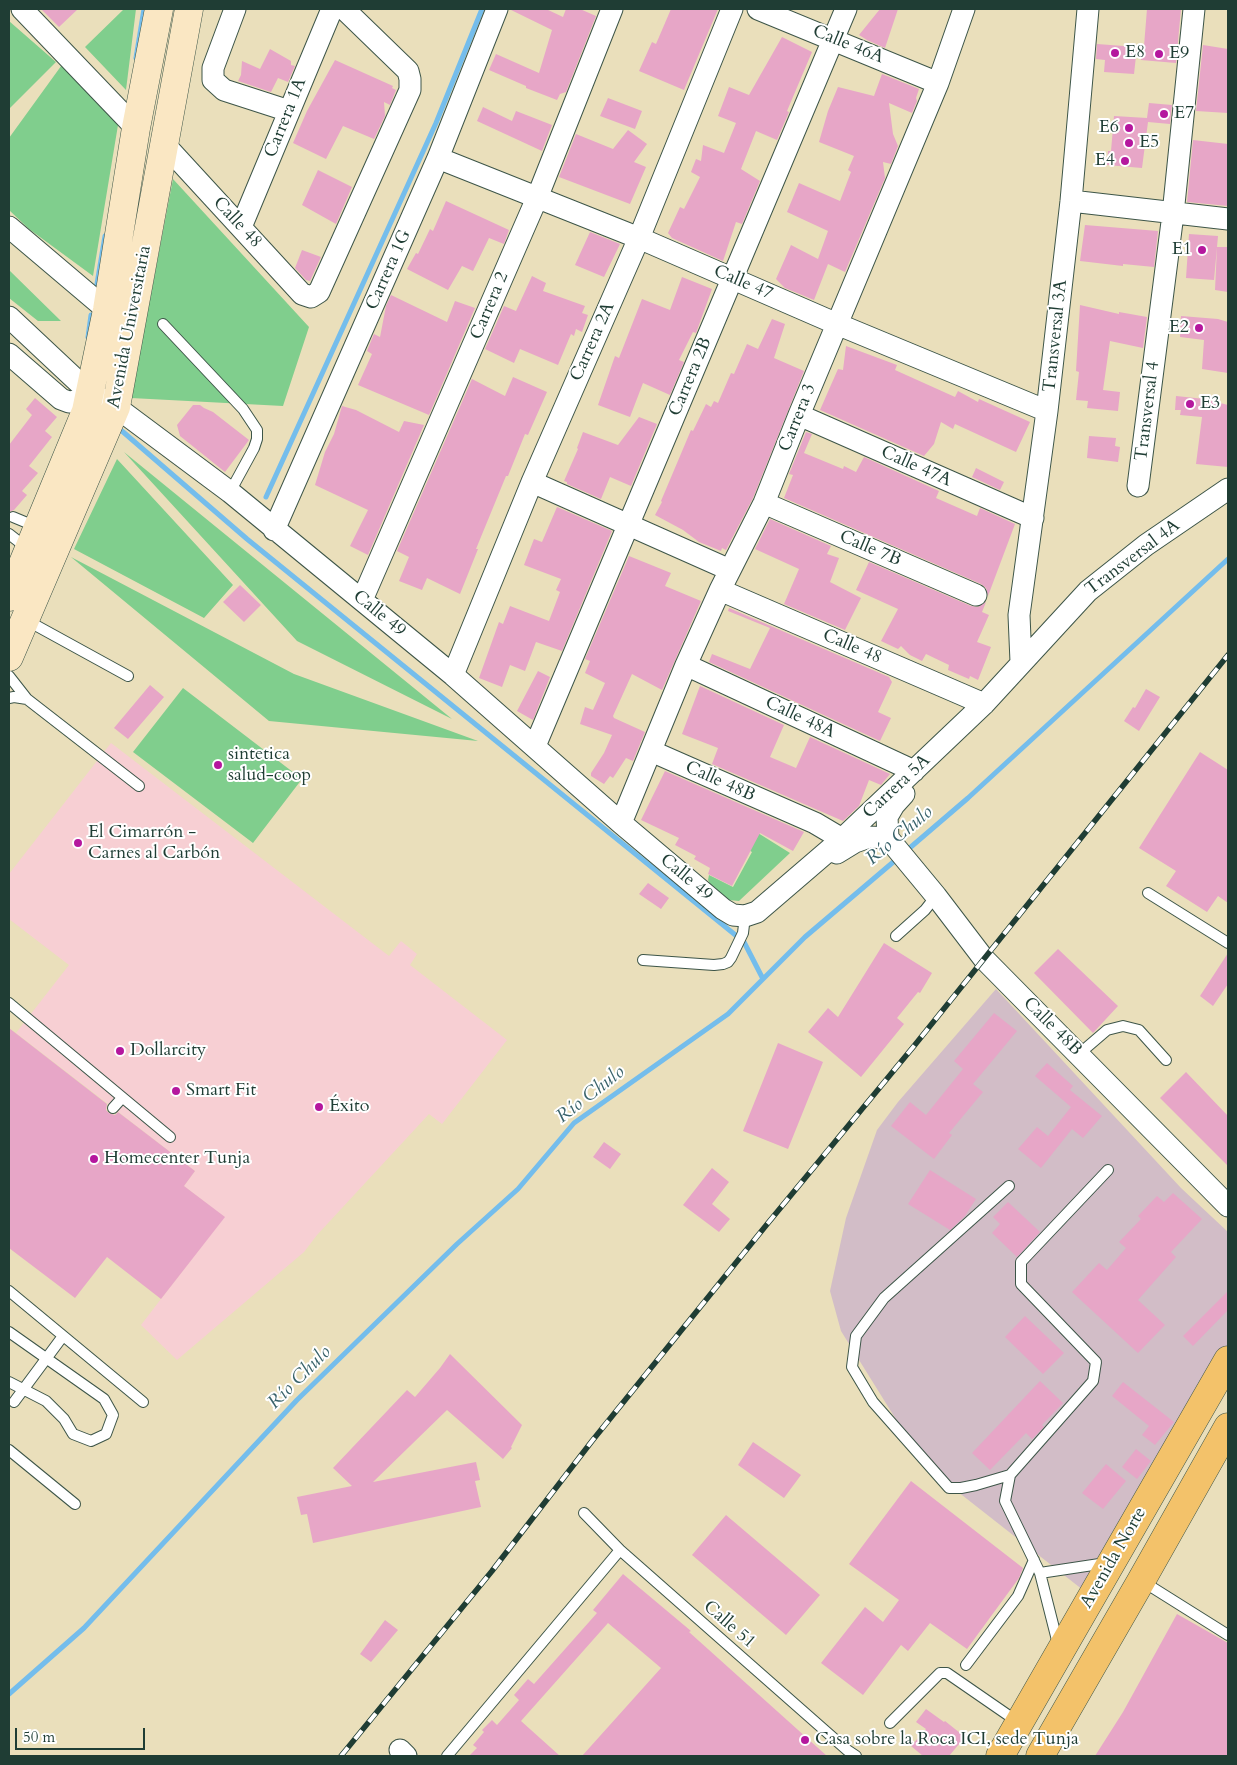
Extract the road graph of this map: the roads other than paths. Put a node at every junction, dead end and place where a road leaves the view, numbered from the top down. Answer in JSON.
{"nodes":[{"id":1,"x":22,"y":9,"type":"edge"},
{"id":2,"x":159,"y":9,"type":"edge"},
{"id":3,"x":189,"y":9,"type":"edge"},
{"id":4,"x":235,"y":9,"type":"edge"},
{"id":5,"x":332,"y":9,"type":"edge"},
{"id":6,"x":344,"y":9,"type":"edge"},
{"id":7,"x":497,"y":9,"type":"edge"},
{"id":8,"x":612,"y":9,"type":"edge"},
{"id":9,"x":732,"y":9,"type":"edge"},
{"id":10,"x":758,"y":9,"type":"edge"},
{"id":11,"x":846,"y":9,"type":"edge"},
{"id":12,"x":964,"y":9,"type":"edge"},
{"id":13,"x":1088,"y":9,"type":"edge"},
{"id":14,"x":1194,"y":9,"type":"edge"},
{"id":15,"x":835,"y":39,"type":"junction"},
{"id":16,"x":938,"y":82,"type":"junction"},
{"id":17,"x":290,"y":110,"type":"junction"},
{"id":18,"x":136,"y":128,"type":"junction"},
{"id":19,"x":166,"y":146,"type":"junction"},
{"id":20,"x":438,"y":158,"type":"junction"},
{"id":21,"x":537,"y":198,"type":"junction"},
{"id":22,"x":1071,"y":201,"type":"junction"},
{"id":23,"x":1173,"y":214,"type":"junction"},
{"id":24,"x":1228,"y":219,"type":"edge"},
{"id":25,"x":9,"y":228,"type":"edge"},
{"id":26,"x":241,"y":228,"type":"junction"},
{"id":27,"x":639,"y":238,"type":"junction"},
{"id":28,"x":732,"y":278,"type":"junction"},
{"id":29,"x":107,"y":310,"type":"junction"},
{"id":30,"x":9,"y":317,"type":"edge"},
{"id":31,"x":163,"y":324,"type":"dead end"},
{"id":32,"x":837,"y":324,"type":"junction"},
{"id":33,"x":9,"y":354,"type":"edge"},
{"id":34,"x":90,"y":393,"type":"junction"},
{"id":35,"x":116,"y":407,"type":"junction"},
{"id":36,"x":1047,"y":411,"type":"junction"},
{"id":37,"x":799,"y":415,"type":"junction"},
{"id":38,"x":532,"y":482,"type":"junction"},
{"id":39,"x":1138,"y":486,"type":"dead end"},
{"id":40,"x":1228,"y":489,"type":"edge"},
{"id":41,"x":230,"y":492,"type":"junction"},
{"id":42,"x":764,"y":504,"type":"junction"},
{"id":43,"x":13,"y":517,"type":"dead end"},
{"id":44,"x":1033,"y":518,"type":"junction"},
{"id":45,"x":629,"y":525,"type":"junction"},
{"id":46,"x":38,"y":527,"type":"junction"},
{"id":47,"x":274,"y":530,"type":"junction"},
{"id":48,"x":18,"y":544,"type":"edge"},
{"id":49,"x":730,"y":570,"type":"junction"},
{"id":50,"x":720,"y":590,"type":"junction"},
{"id":51,"x":976,"y":595,"type":"dead end"},
{"id":52,"x":9,"y":597,"type":"edge"},
{"id":53,"x":362,"y":600,"type":"junction"},
{"id":54,"x":25,"y":619,"type":"junction"},
{"id":55,"x":1045,"y":636,"type":"joint"},
{"id":56,"x":9,"y":657,"type":"edge"},
{"id":57,"x":1021,"y":662,"type":"junction"},
{"id":58,"x":686,"y":665,"type":"junction"},
{"id":59,"x":453,"y":675,"type":"junction"},
{"id":60,"x":9,"y":676,"type":"edge"},
{"id":61,"x":128,"y":676,"type":"dead end"},
{"id":62,"x":9,"y":698,"type":"edge"},
{"id":63,"x":27,"y":699,"type":"junction"},
{"id":64,"x":984,"y":704,"type":"junction"},
{"id":65,"x":952,"y":735,"type":"junction"},
{"id":66,"x":535,"y":746,"type":"junction"},
{"id":67,"x":651,"y":752,"type":"junction"},
{"id":68,"x":914,"y":771,"type":"junction"},
{"id":69,"x":139,"y":786,"type":"dead end"},
{"id":70,"x":621,"y":823,"type":"junction"},
{"id":71,"x":888,"y":838,"type":"junction"},
{"id":72,"x":842,"y":839,"type":"junction"},
{"id":73,"x":931,"y":890,"type":"junction"},
{"id":74,"x":1148,"y":893,"type":"dead end"},
{"id":75,"x":745,"y":919,"type":"junction"},
{"id":76,"x":896,"y":936,"type":"dead end"},
{"id":77,"x":1228,"y":943,"type":"edge"},
{"id":78,"x":643,"y":960,"type":"dead end"},
{"id":79,"x":9,"y":1003,"type":"edge"},
{"id":80,"x":1079,"y":1054,"type":"junction"},
{"id":81,"x":1166,"y":1060,"type":"dead end"},
{"id":82,"x":122,"y":1098,"type":"junction"},
{"id":83,"x":113,"y":1108,"type":"dead end"},
{"id":84,"x":170,"y":1138,"type":"dead end"},
{"id":85,"x":1108,"y":1170,"type":"dead end"},
{"id":86,"x":1009,"y":1186,"type":"dead end"},
{"id":87,"x":1228,"y":1206,"type":"edge"},
{"id":88,"x":10,"y":1295,"type":"edge"},
{"id":89,"x":9,"y":1332,"type":"edge"},
{"id":90,"x":63,"y":1336,"type":"junction"},
{"id":91,"x":47,"y":1358,"type":"junction"},
{"id":92,"x":1228,"y":1360,"type":"edge"},
{"id":93,"x":9,"y":1382,"type":"edge"},
{"id":94,"x":24,"y":1389,"type":"junction"},
{"id":95,"x":14,"y":1402,"type":"dead end"},
{"id":96,"x":143,"y":1402,"type":"dead end"},
{"id":97,"x":1228,"y":1427,"type":"edge"},
{"id":98,"x":9,"y":1450,"type":"edge"},
{"id":99,"x":1010,"y":1475,"type":"junction"},
{"id":100,"x":75,"y":1504,"type":"dead end"},
{"id":101,"x":584,"y":1514,"type":"dead end"},
{"id":102,"x":620,"y":1550,"type":"junction"},
{"id":103,"x":1034,"y":1560,"type":"junction"},
{"id":104,"x":1112,"y":1562,"type":"junction"},
{"id":105,"x":1040,"y":1573,"type":"junction"},
{"id":106,"x":1141,"y":1581,"type":"junction"},
{"id":107,"x":1228,"y":1635,"type":"edge"},
{"id":108,"x":1060,"y":1652,"type":"junction"},
{"id":109,"x":966,"y":1665,"type":"dead end"},
{"id":110,"x":890,"y":1723,"type":"dead end"},
{"id":111,"x":1019,"y":1723,"type":"junction"},
{"id":112,"x":448,"y":1756,"type":"edge"},
{"id":113,"x":856,"y":1756,"type":"edge"},
{"id":114,"x":1000,"y":1756,"type":"edge"},
{"id":115,"x":1040,"y":1756,"type":"edge"}],
"edges":[{"from":1,"to":18,"type":"street"},
{"from":2,"to":18,"type":"main road","name":"Avenida Universitaria"},
{"from":3,"to":19,"type":"main road","name":"Avenida Universitaria"},
{"from":4,"to":17,"type":"street"},
{"from":5,"to":17,"type":"street","name":"Carrera 1A"},
{"from":6,"to":26,"type":"street","name":"Calle 48"},
{"from":7,"to":20,"type":"street","name":"Carrera 1G"},
{"from":8,"to":21,"type":"street","name":"Carrera 2"},
{"from":9,"to":27,"type":"street","name":"Carrera 2A"},
{"from":10,"to":15,"type":"street","name":"Calle 46A"},
{"from":11,"to":15,"type":"street","name":"Carrera 2B"},
{"from":12,"to":16,"type":"street","name":"Carrera 3"},
{"from":13,"to":22,"type":"street","name":"Transversal 3A"},
{"from":14,"to":23,"type":"street","name":"Transversal 4"},
{"from":15,"to":16,"type":"street","name":"Calle 46A"},
{"from":15,"to":28,"type":"street","name":"Carrera 2B"},
{"from":16,"to":32,"type":"street","name":"Carrera 3"},
{"from":17,"to":26,"type":"street","name":"Carrera 1A"},
{"from":18,"to":29,"type":"main road","name":"Avenida Universitaria"},
{"from":19,"to":26,"type":"street","name":"Calle 48"},
{"from":19,"to":35,"type":"main road","name":"Avenida Universitaria"},
{"from":20,"to":21,"type":"street","name":"Calle 47"},
{"from":20,"to":47,"type":"street","name":"Carrera 1G"},
{"from":21,"to":27,"type":"street","name":"Calle 47"},
{"from":21,"to":53,"type":"street","name":"Carrera 2"},
{"from":22,"to":23,"type":"street"},
{"from":22,"to":36,"type":"street","name":"Transversal 3A"},
{"from":23,"to":24,"type":"street"},
{"from":23,"to":39,"type":"street","name":"Transversal 4"},
{"from":25,"to":29,"type":"street"},
{"from":27,"to":28,"type":"street","name":"Calle 47"},
{"from":27,"to":38,"type":"street","name":"Carrera 2A"},
{"from":28,"to":32,"type":"street","name":"Calle 47"},
{"from":28,"to":45,"type":"street","name":"Carrera 2B"},
{"from":29,"to":34,"type":"main road","name":"Avenida Universitaria"},
{"from":30,"to":34,"type":"street","name":"Calle 49"},
{"from":31,"to":41,"type":"lane"},
{"from":32,"to":36,"type":"street","name":"Calle 47"},
{"from":32,"to":37,"type":"street","name":"Carrera 3"},
{"from":33,"to":34,"type":"street"},
{"from":34,"to":35,"type":"street","name":"Calle 49"},
{"from":34,"to":46,"type":"main road","name":"Avenida Universitaria"},
{"from":35,"to":41,"type":"street","name":"Calle 49"},
{"from":35,"to":54,"type":"main road","name":"Avenida Universitaria"},
{"from":36,"to":44,"type":"street","name":"Transversal 3A"},
{"from":37,"to":42,"type":"street","name":"Carrera 3"},
{"from":37,"to":44,"type":"street","name":"Calle 47A"},
{"from":38,"to":45,"type":"street"},
{"from":38,"to":59,"type":"street","name":"Carrera 2A"},
{"from":40,"to":55,"type":"street","name":"Transversal 4A"},
{"from":41,"to":47,"type":"street","name":"Calle 49"},
{"from":42,"to":49,"type":"street","name":"Carrera 3"},
{"from":42,"to":51,"type":"street","name":"Calle 7B"},
{"from":43,"to":46,"type":"lane"},
{"from":44,"to":57,"type":"street","name":"Transversal 3A"},
{"from":45,"to":49,"type":"street"},
{"from":45,"to":66,"type":"street","name":"Carrera 2B"},
{"from":46,"to":48,"type":"main road","name":"Avenida Universitaria"},
{"from":47,"to":53,"type":"street","name":"Calle 49"},
{"from":48,"to":52,"type":"main road","name":"Avenida Universitaria"},
{"from":49,"to":50,"type":"street","name":"Carrera 3"},
{"from":50,"to":58,"type":"street","name":"Carrera 3"},
{"from":50,"to":64,"type":"street","name":"Calle 48"},
{"from":53,"to":59,"type":"street","name":"Calle 49"},
{"from":54,"to":56,"type":"main road","name":"Avenida Universitaria"},
{"from":54,"to":61,"type":"lane"},
{"from":55,"to":57,"type":"street","name":"Carrera 5A"},
{"from":57,"to":64,"type":"street","name":"Carrera 5A"},
{"from":58,"to":67,"type":"street","name":"Carrera 3"},
{"from":58,"to":68,"type":"street","name":"Calle 48A"},
{"from":59,"to":66,"type":"street","name":"Calle 49"},
{"from":60,"to":63,"type":"lane"},
{"from":62,"to":63,"type":"lane"},
{"from":63,"to":69,"type":"lane"},
{"from":64,"to":65,"type":"street","name":"Carrera 5A"},
{"from":65,"to":68,"type":"street","name":"Carrera 5A"},
{"from":65,"to":71,"type":"street"},
{"from":66,"to":70,"type":"street","name":"Calle 49"},
{"from":67,"to":70,"type":"street","name":"Carrera 3"},
{"from":67,"to":72,"type":"street","name":"Calle 48B"},
{"from":68,"to":72,"type":"street","name":"Carrera 5A"},
{"from":70,"to":75,"type":"street","name":"Calle 49"},
{"from":71,"to":73,"type":"street","name":"Calle 48B"},
{"from":71,"to":75,"type":"street"},
{"from":72,"to":75,"type":"street","name":"Carrera 5A"},
{"from":73,"to":76,"type":"lane"},
{"from":73,"to":80,"type":"street","name":"Calle 48B"},
{"from":74,"to":77,"type":"lane"},
{"from":75,"to":78,"type":"lane"},
{"from":79,"to":82,"type":"lane"},
{"from":80,"to":81,"type":"lane"},
{"from":80,"to":87,"type":"street","name":"Calle 48B"},
{"from":82,"to":83,"type":"lane"},
{"from":82,"to":84,"type":"lane"},
{"from":85,"to":99,"type":"lane"},
{"from":86,"to":99,"type":"lane"},
{"from":88,"to":90,"type":"lane"},
{"from":89,"to":91,"type":"lane"},
{"from":90,"to":91,"type":"lane"},
{"from":90,"to":96,"type":"lane"},
{"from":91,"to":94,"type":"lane"},
{"from":91,"to":94,"type":"lane"},
{"from":92,"to":104,"type":"main road","name":"Avenida Norte"},
{"from":93,"to":94,"type":"lane"},
{"from":94,"to":95,"type":"lane"},
{"from":97,"to":106,"type":"main road","name":"Avenida Norte"},
{"from":98,"to":100,"type":"lane"},
{"from":99,"to":103,"type":"lane"},
{"from":101,"to":102,"type":"lane","name":"Calle 51"},
{"from":102,"to":112,"type":"lane"},
{"from":102,"to":113,"type":"lane","name":"Calle 51"},
{"from":103,"to":105,"type":"lane"},
{"from":103,"to":109,"type":"lane"},
{"from":104,"to":105,"type":"lane"},
{"from":104,"to":108,"type":"main road","name":"Avenida Norte"},
{"from":105,"to":108,"type":"lane"},
{"from":106,"to":107,"type":"lane"},
{"from":106,"to":115,"type":"main road","name":"Avenida Norte"},
{"from":108,"to":111,"type":"main road","name":"Avenida Norte"},
{"from":110,"to":111,"type":"lane"},
{"from":111,"to":114,"type":"main road","name":"Avenida Norte"}]}
